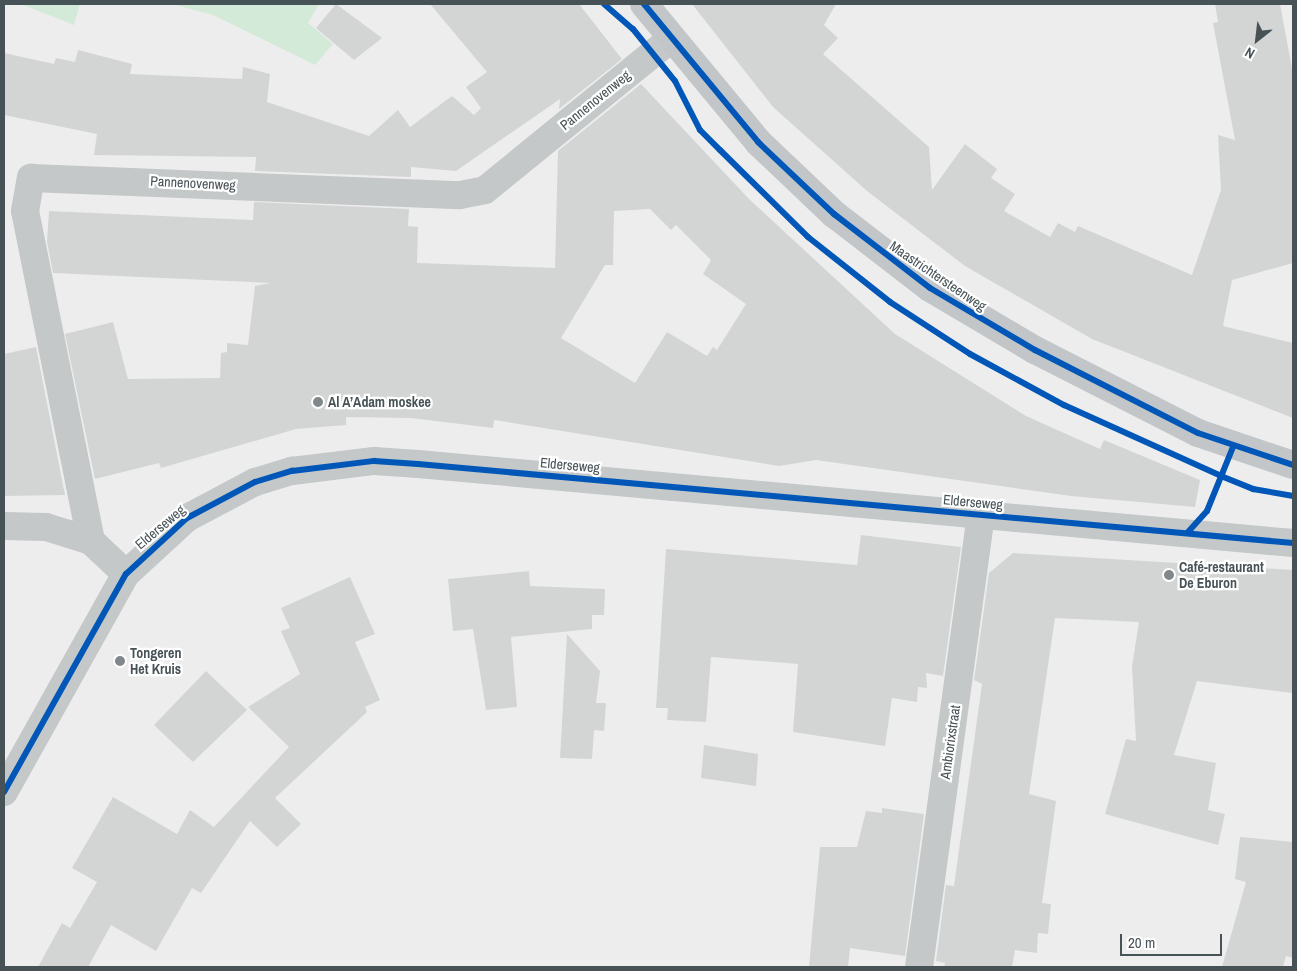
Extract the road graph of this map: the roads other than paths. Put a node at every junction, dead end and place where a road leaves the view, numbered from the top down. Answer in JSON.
{"nodes":[{"id":1,"x":644,"y":4,"type":"edge"},
{"id":2,"x":672,"y":39,"type":"junction"},
{"id":3,"x":1293,"y":465,"type":"edge"},
{"id":4,"x":981,"y":516,"type":"junction"},
{"id":5,"x":4,"y":526,"type":"edge"},
{"id":6,"x":92,"y":542,"type":"junction"},
{"id":7,"x":1293,"y":543,"type":"edge"},
{"id":8,"x":126,"y":574,"type":"junction"},
{"id":9,"x":4,"y":792,"type":"edge"},
{"id":10,"x":919,"y":967,"type":"edge"}],
"edges":[{"from":1,"to":2,"type":"main road","name":"Maastrichtersteenweg"},
{"from":2,"to":3,"type":"main road","name":"Maastrichtersteenweg"},
{"from":2,"to":6,"type":"street","name":"Pannenovenweg"},
{"from":4,"to":7,"type":"main road","name":"Elderseweg"},
{"from":4,"to":8,"type":"main road","name":"Elderseweg"},
{"from":4,"to":10,"type":"street","name":"Ambiorixstraat"},
{"from":5,"to":6,"type":"street"},
{"from":6,"to":8,"type":"street"},
{"from":8,"to":9,"type":"main road","name":"Elderseweg"}]}
